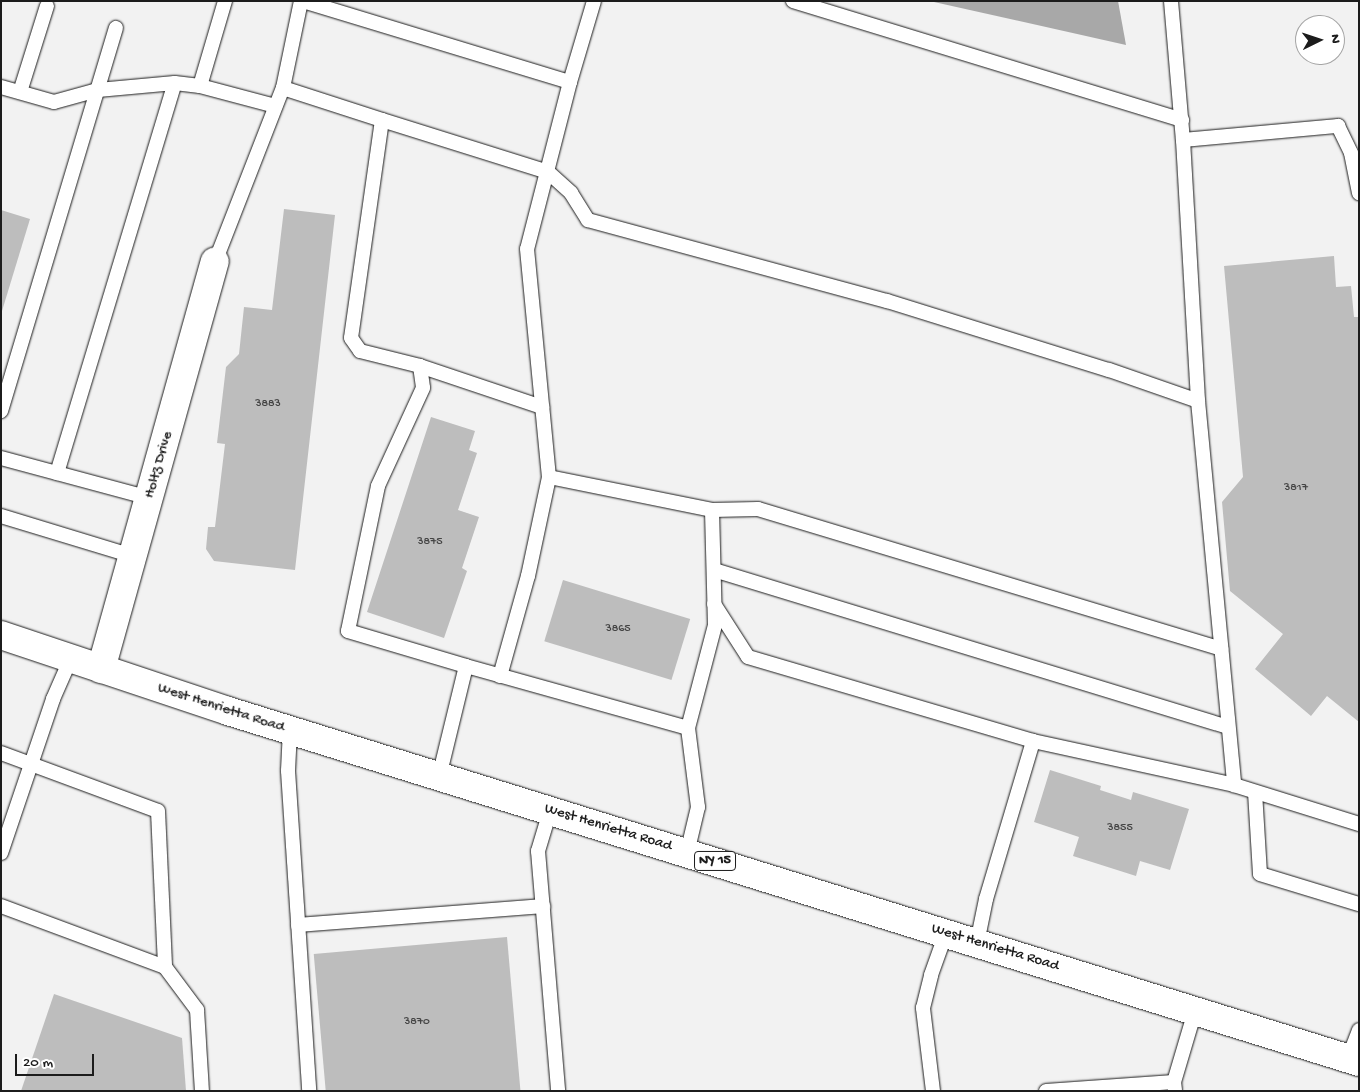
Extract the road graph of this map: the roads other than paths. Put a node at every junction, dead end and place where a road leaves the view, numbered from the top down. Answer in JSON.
{"nodes":[{"id":1,"x":225,"y":1,"type":"edge"},
{"id":2,"x":302,"y":1,"type":"edge"},
{"id":3,"x":594,"y":1,"type":"edge"},
{"id":4,"x":793,"y":1,"type":"edge"},
{"id":5,"x":1170,"y":1,"type":"edge"},
{"id":6,"x":47,"y":6,"type":"dead end"},
{"id":7,"x":116,"y":28,"type":"dead end"},
{"id":8,"x":570,"y":82,"type":"junction"},
{"id":9,"x":175,"y":83,"type":"junction"},
{"id":10,"x":200,"y":86,"type":"junction"},
{"id":11,"x":1,"y":87,"type":"edge"},
{"id":12,"x":282,"y":88,"type":"junction"},
{"id":13,"x":98,"y":90,"type":"junction"},
{"id":14,"x":20,"y":92,"type":"junction"},
{"id":15,"x":276,"y":106,"type":"junction"},
{"id":16,"x":382,"y":120,"type":"junction"},
{"id":17,"x":1182,"y":120,"type":"junction"},
{"id":18,"x":1183,"y":140,"type":"junction"},
{"id":19,"x":548,"y":172,"type":"junction"},
{"id":20,"x":1359,"y":193,"type":"edge"},
{"id":21,"x":215,"y":262,"type":"joint"},
{"id":22,"x":420,"y":366,"type":"junction"},
{"id":23,"x":1198,"y":401,"type":"junction"},
{"id":24,"x":542,"y":407,"type":"junction"},
{"id":25,"x":1,"y":411,"type":"edge"},
{"id":26,"x":1,"y":458,"type":"edge"},
{"id":27,"x":58,"y":473,"type":"junction"},
{"id":28,"x":549,"y":477,"type":"junction"},
{"id":29,"x":150,"y":498,"type":"junction"},
{"id":30,"x":712,"y":510,"type":"junction"},
{"id":31,"x":1,"y":516,"type":"edge"},
{"id":32,"x":133,"y":556,"type":"junction"},
{"id":33,"x":714,"y":570,"type":"junction"},
{"id":34,"x":714,"y":604,"type":"junction"},
{"id":35,"x":1,"y":635,"type":"edge"},
{"id":36,"x":1221,"y":649,"type":"junction"},
{"id":37,"x":71,"y":658,"type":"junction"},
{"id":38,"x":466,"y":666,"type":"junction"},
{"id":39,"x":101,"y":669,"type":"junction"},
{"id":40,"x":500,"y":676,"type":"junction"},
{"id":41,"x":1228,"y":726,"type":"junction"},
{"id":42,"x":688,"y":728,"type":"junction"},
{"id":43,"x":290,"y":730,"type":"junction"},
{"id":44,"x":1033,"y":741,"type":"junction"},
{"id":45,"x":1,"y":753,"type":"edge"},
{"id":46,"x":32,"y":763,"type":"junction"},
{"id":47,"x":439,"y":776,"type":"junction"},
{"id":48,"x":1234,"y":785,"type":"junction"},
{"id":49,"x":1255,"y":792,"type":"junction"},
{"id":50,"x":550,"y":811,"type":"junction"},
{"id":51,"x":1359,"y":824,"type":"edge"},
{"id":52,"x":1,"y":853,"type":"edge"},
{"id":53,"x":687,"y":853,"type":"junction"},
{"id":54,"x":1359,"y":904,"type":"edge"},
{"id":55,"x":1,"y":906,"type":"edge"},
{"id":56,"x":543,"y":906,"type":"junction"},
{"id":57,"x":298,"y":925,"type":"junction"},
{"id":58,"x":946,"y":933,"type":"junction"},
{"id":59,"x":977,"y":943,"type":"junction"},
{"id":60,"x":165,"y":967,"type":"junction"},
{"id":61,"x":1195,"y":1011,"type":"junction"},
{"id":62,"x":1359,"y":1030,"type":"edge"},
{"id":63,"x":1353,"y":1060,"type":"edge"},
{"id":64,"x":1174,"y":1086,"type":"edge"},
{"id":65,"x":202,"y":1091,"type":"edge"},
{"id":66,"x":309,"y":1091,"type":"edge"},
{"id":67,"x":558,"y":1091,"type":"edge"},
{"id":68,"x":933,"y":1091,"type":"edge"},
{"id":69,"x":1046,"y":1091,"type":"edge"}],
"edges":[{"from":1,"to":10,"type":"lane"},
{"from":2,"to":8,"type":"lane"},
{"from":2,"to":12,"type":"lane"},
{"from":3,"to":8,"type":"lane"},
{"from":4,"to":17,"type":"lane"},
{"from":5,"to":17,"type":"lane"},
{"from":6,"to":14,"type":"lane"},
{"from":7,"to":13,"type":"lane"},
{"from":8,"to":19,"type":"lane"},
{"from":9,"to":10,"type":"lane"},
{"from":9,"to":13,"type":"lane"},
{"from":9,"to":27,"type":"lane"},
{"from":10,"to":15,"type":"lane"},
{"from":11,"to":14,"type":"lane"},
{"from":12,"to":15,"type":"lane"},
{"from":12,"to":16,"type":"lane"},
{"from":13,"to":14,"type":"lane"},
{"from":13,"to":25,"type":"lane"},
{"from":15,"to":21,"type":"lane"},
{"from":16,"to":19,"type":"lane"},
{"from":16,"to":22,"type":"lane"},
{"from":17,"to":18,"type":"lane"},
{"from":18,"to":20,"type":"lane"},
{"from":18,"to":23,"type":"lane"},
{"from":19,"to":23,"type":"lane"},
{"from":19,"to":24,"type":"lane"},
{"from":21,"to":29,"type":"main road","name":"Holtz Drive"},
{"from":22,"to":24,"type":"lane"},
{"from":22,"to":38,"type":"lane"},
{"from":23,"to":36,"type":"lane"},
{"from":24,"to":28,"type":"lane"},
{"from":26,"to":27,"type":"lane"},
{"from":27,"to":29,"type":"lane"},
{"from":28,"to":30,"type":"lane"},
{"from":28,"to":40,"type":"lane"},
{"from":29,"to":32,"type":"main road","name":"Holtz Drive"},
{"from":30,"to":33,"type":"lane"},
{"from":30,"to":36,"type":"lane"},
{"from":31,"to":32,"type":"lane"},
{"from":32,"to":39,"type":"main road","name":"Holtz Drive"},
{"from":33,"to":34,"type":"lane"},
{"from":33,"to":41,"type":"lane"},
{"from":34,"to":42,"type":"lane"},
{"from":34,"to":44,"type":"lane"},
{"from":35,"to":37,"type":"main road","name":"West Henrietta Road","number":"NY 15"},
{"from":36,"to":41,"type":"lane"},
{"from":37,"to":39,"type":"main road","name":"West Henrietta Road","number":"NY 15"},
{"from":37,"to":46,"type":"lane"},
{"from":38,"to":40,"type":"lane"},
{"from":38,"to":47,"type":"lane"},
{"from":39,"to":43,"type":"main road","name":"West Henrietta Road","number":"NY 15"},
{"from":40,"to":42,"type":"lane"},
{"from":41,"to":48,"type":"lane"},
{"from":42,"to":53,"type":"lane"},
{"from":43,"to":47,"type":"main road","name":"West Henrietta Road","number":"NY 15"},
{"from":43,"to":57,"type":"lane"},
{"from":44,"to":48,"type":"lane"},
{"from":44,"to":59,"type":"lane"},
{"from":45,"to":46,"type":"lane"},
{"from":46,"to":52,"type":"lane"},
{"from":46,"to":60,"type":"lane"},
{"from":47,"to":50,"type":"main road","name":"West Henrietta Road","number":"NY 15"},
{"from":48,"to":49,"type":"lane"},
{"from":49,"to":51,"type":"lane"},
{"from":49,"to":54,"type":"lane"},
{"from":50,"to":53,"type":"main road","name":"West Henrietta Road","number":"NY 15"},
{"from":50,"to":56,"type":"lane"},
{"from":53,"to":58,"type":"main road","name":"West Henrietta Road","number":"NY 15"},
{"from":55,"to":60,"type":"lane"},
{"from":56,"to":57,"type":"lane"},
{"from":56,"to":67,"type":"lane"},
{"from":57,"to":66,"type":"lane"},
{"from":58,"to":59,"type":"main road","name":"West Henrietta Road","number":"NY 15"},
{"from":58,"to":68,"type":"lane"},
{"from":59,"to":61,"type":"main road","name":"West Henrietta Road","number":"NY 15"},
{"from":60,"to":65,"type":"lane"},
{"from":61,"to":63,"type":"main road","name":"West Henrietta Road","number":"NY 15"},
{"from":61,"to":64,"type":"lane"},
{"from":62,"to":63,"type":"lane"},
{"from":64,"to":69,"type":"lane"}]}
